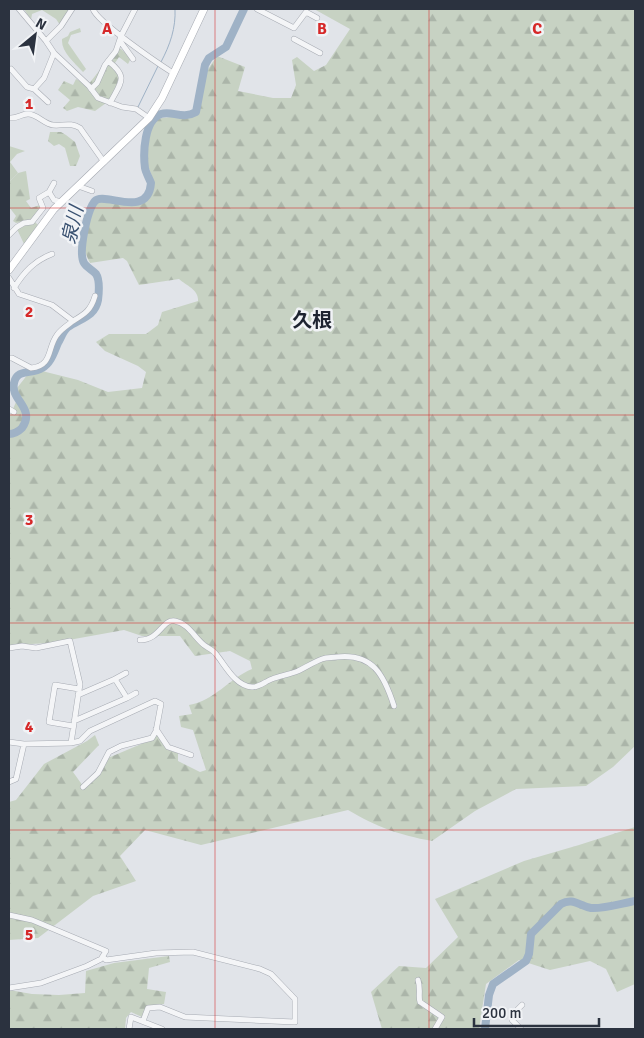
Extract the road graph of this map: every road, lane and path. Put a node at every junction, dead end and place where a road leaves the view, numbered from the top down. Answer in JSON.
{"nodes":[{"id":1,"x":19,"y":9,"type":"edge"},
{"id":2,"x":72,"y":9,"type":"edge"},
{"id":3,"x":93,"y":9,"type":"edge"},
{"id":4,"x":135,"y":9,"type":"edge"},
{"id":5,"x":204,"y":9,"type":"edge"},
{"id":6,"x":257,"y":9,"type":"edge"},
{"id":7,"x":317,"y":18,"type":"dead end"},
{"id":8,"x":120,"y":38,"type":"junction"},
{"id":9,"x":294,"y":39,"type":"dead end"},
{"id":10,"x":46,"y":41,"type":"junction"},
{"id":11,"x":54,"y":53,"type":"junction"},
{"id":12,"x":320,"y":53,"type":"dead end"},
{"id":13,"x":133,"y":59,"type":"dead end"},
{"id":14,"x":108,"y":61,"type":"junction"},
{"id":15,"x":12,"y":69,"type":"dead end"},
{"id":16,"x":173,"y":73,"type":"junction"},
{"id":17,"x":34,"y":89,"type":"junction"},
{"id":18,"x":91,"y":89,"type":"junction"},
{"id":19,"x":48,"y":102,"type":"dead end"},
{"id":20,"x":110,"y":103,"type":"junction"},
{"id":21,"x":9,"y":118,"type":"edge"},
{"id":22,"x":149,"y":118,"type":"junction"},
{"id":23,"x":104,"y":162,"type":"junction"},
{"id":24,"x":54,"y":183,"type":"dead end"},
{"id":25,"x":78,"y":186,"type":"junction"},
{"id":26,"x":92,"y":191,"type":"dead end"},
{"id":27,"x":48,"y":192,"type":"junction"},
{"id":28,"x":61,"y":202,"type":"junction"},
{"id":29,"x":10,"y":223,"type":"dead end"},
{"id":30,"x":15,"y":229,"type":"junction"},
{"id":31,"x":9,"y":235,"type":"edge"},
{"id":32,"x":52,"y":254,"type":"dead end"},
{"id":33,"x":9,"y":270,"type":"edge"},
{"id":34,"x":9,"y":278,"type":"edge"},
{"id":35,"x":14,"y":288,"type":"junction"},
{"id":36,"x":95,"y":296,"type":"dead end"},
{"id":37,"x":73,"y":321,"type":"junction"},
{"id":38,"x":9,"y":358,"type":"edge"},
{"id":39,"x":140,"y":640,"type":"dead end"},
{"id":40,"x":9,"y":648,"type":"edge"},
{"id":41,"x":126,"y":673,"type":"dead end"},
{"id":42,"x":115,"y":679,"type":"junction"},
{"id":43,"x":79,"y":689,"type":"junction"},
{"id":44,"x":136,"y":693,"type":"dead end"},
{"id":45,"x":78,"y":696,"type":"junction"},
{"id":46,"x":127,"y":698,"type":"junction"},
{"id":47,"x":394,"y":706,"type":"dead end"},
{"id":48,"x":74,"y":724,"type":"junction"},
{"id":49,"x":156,"y":729,"type":"junction"},
{"id":50,"x":9,"y":742,"type":"edge"},
{"id":51,"x":71,"y":743,"type":"junction"},
{"id":52,"x":24,"y":744,"type":"junction"},
{"id":53,"x":191,"y":755,"type":"dead end"},
{"id":54,"x":9,"y":782,"type":"edge"},
{"id":55,"x":83,"y":786,"type":"dead end"},
{"id":56,"x":9,"y":914,"type":"edge"},
{"id":57,"x":103,"y":957,"type":"junction"},
{"id":58,"x":418,"y":980,"type":"dead end"},
{"id":59,"x":9,"y":988,"type":"edge"},
{"id":60,"x":522,"y":1005,"type":"dead end"},
{"id":61,"x":143,"y":1021,"type":"junction"},
{"id":62,"x":129,"y":1029,"type":"edge"},
{"id":63,"x":162,"y":1029,"type":"edge"},
{"id":64,"x":435,"y":1029,"type":"edge"},
{"id":65,"x":521,"y":1029,"type":"edge"}],
"edges":[{"from":1,"to":10,"type":"street"},
{"from":2,"to":10,"type":"street"},
{"from":3,"to":8,"type":"street"},
{"from":4,"to":8,"type":"street"},
{"from":5,"to":16,"type":"street"},
{"from":6,"to":7,"type":"street"},
{"from":8,"to":13,"type":"street"},
{"from":8,"to":14,"type":"street"},
{"from":8,"to":16,"type":"street"},
{"from":9,"to":12,"type":"street"},
{"from":10,"to":11,"type":"street"},
{"from":11,"to":17,"type":"street"},
{"from":11,"to":18,"type":"street"},
{"from":14,"to":18,"type":"street"},
{"from":14,"to":20,"type":"street"},
{"from":15,"to":17,"type":"street"},
{"from":16,"to":22,"type":"street"},
{"from":17,"to":19,"type":"street"},
{"from":18,"to":20,"type":"street"},
{"from":20,"to":22,"type":"street"},
{"from":21,"to":23,"type":"street"},
{"from":22,"to":23,"type":"street"},
{"from":23,"to":25,"type":"street"},
{"from":24,"to":27,"type":"street"},
{"from":25,"to":26,"type":"street"},
{"from":25,"to":28,"type":"street"},
{"from":27,"to":28,"type":"street"},
{"from":27,"to":30,"type":"street"},
{"from":28,"to":33,"type":"street"},
{"from":29,"to":30,"type":"street"},
{"from":30,"to":31,"type":"street"},
{"from":32,"to":35,"type":"street"},
{"from":34,"to":35,"type":"street"},
{"from":35,"to":37,"type":"street"},
{"from":36,"to":37,"type":"street"},
{"from":37,"to":38,"type":"street"},
{"from":39,"to":47,"type":"street"},
{"from":40,"to":43,"type":"street"},
{"from":41,"to":42,"type":"street"},
{"from":42,"to":45,"type":"street"},
{"from":42,"to":46,"type":"street"},
{"from":43,"to":45,"type":"street"},
{"from":43,"to":48,"type":"street"},
{"from":44,"to":46,"type":"street"},
{"from":45,"to":48,"type":"street"},
{"from":46,"to":48,"type":"street"},
{"from":48,"to":51,"type":"street"},
{"from":49,"to":51,"type":"street"},
{"from":49,"to":53,"type":"street"},
{"from":49,"to":55,"type":"street"},
{"from":50,"to":52,"type":"street"},
{"from":51,"to":52,"type":"street"},
{"from":52,"to":54,"type":"street"},
{"from":56,"to":57,"type":"street"},
{"from":57,"to":59,"type":"street"},
{"from":57,"to":61,"type":"street"},
{"from":58,"to":64,"type":"street"},
{"from":60,"to":65,"type":"street"},
{"from":61,"to":62,"type":"street"},
{"from":61,"to":63,"type":"street"}]}
